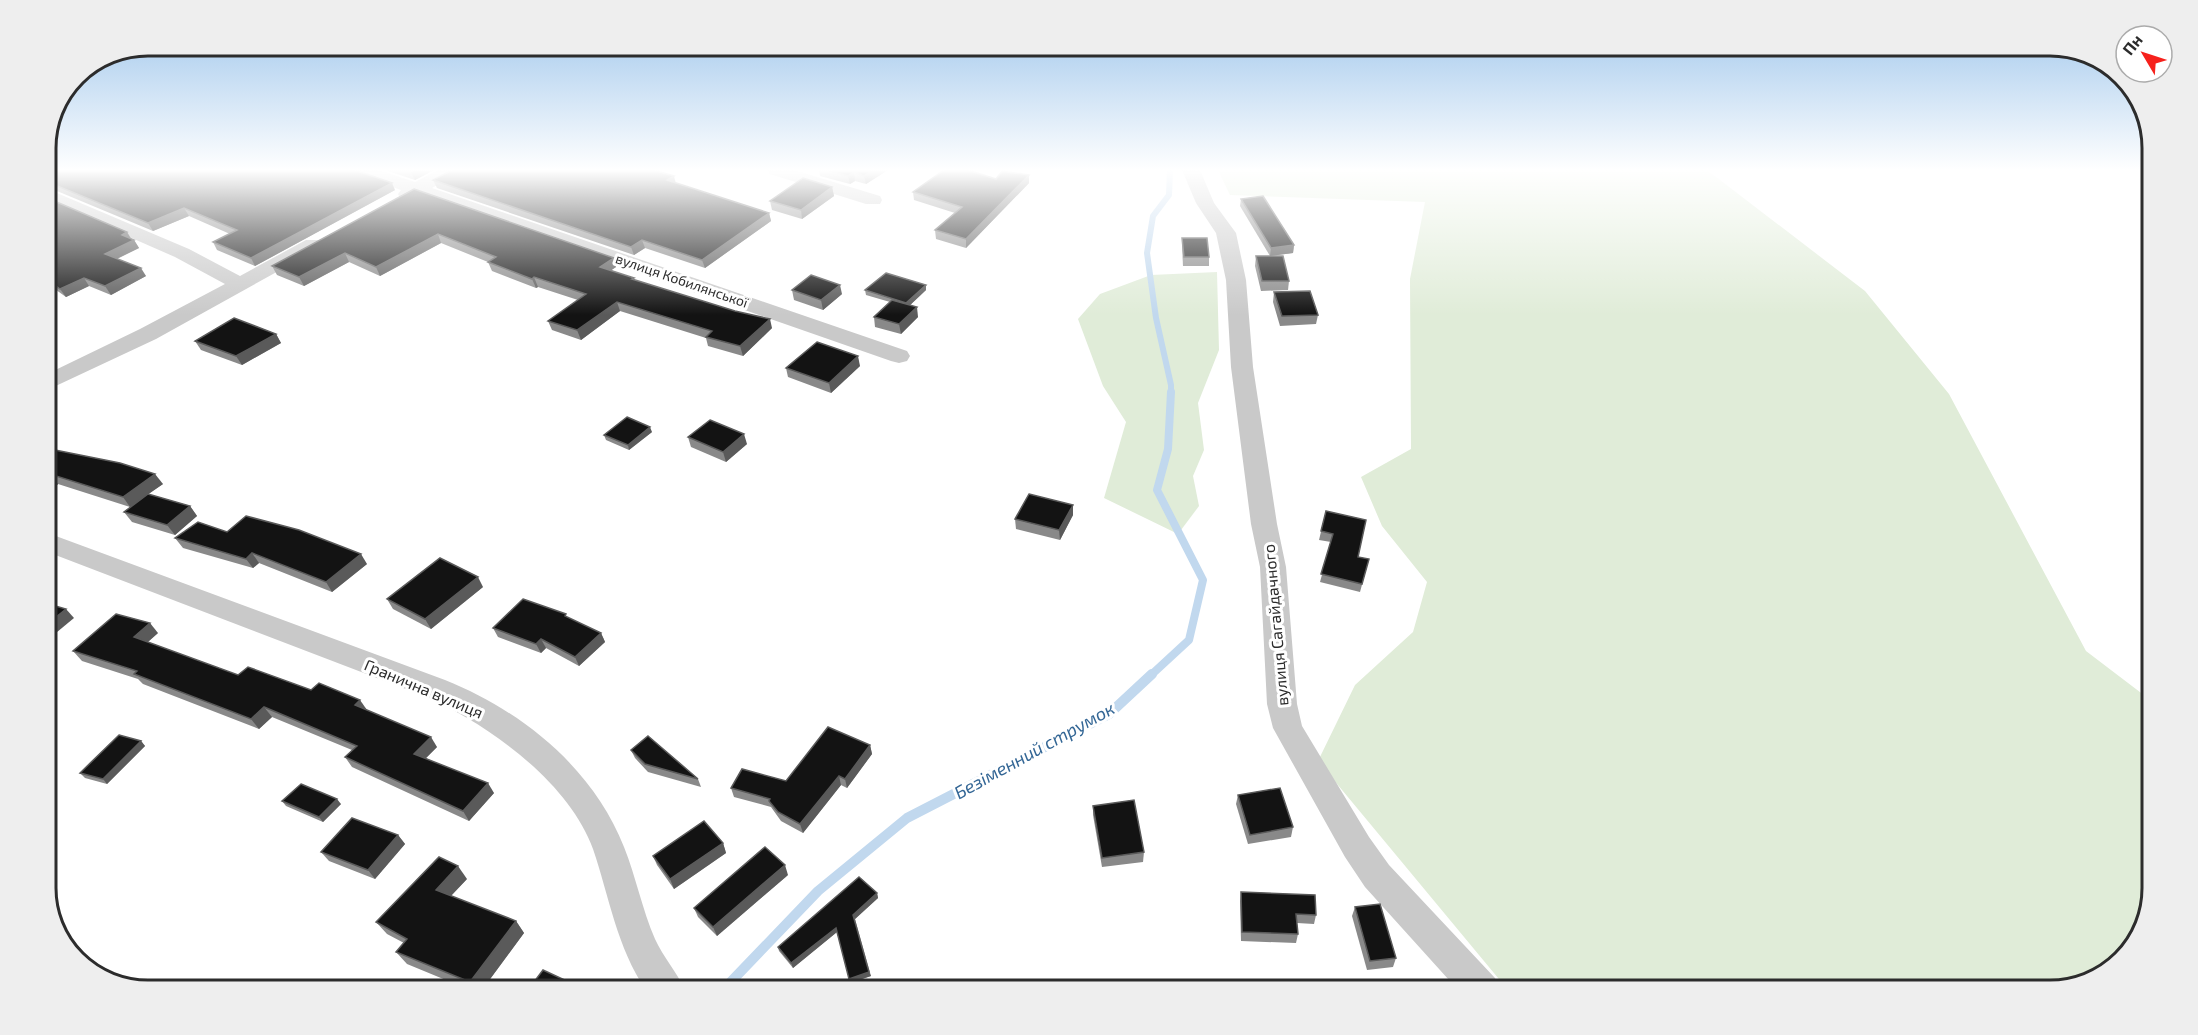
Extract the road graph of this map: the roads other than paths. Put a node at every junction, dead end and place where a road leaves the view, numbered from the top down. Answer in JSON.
{"nodes":[{"id":1,"x":103,"y":218,"type":"edge"},
{"id":2,"x":498,"y":218,"type":"edge"},
{"id":3,"x":1216,"y":218,"type":"edge"},
{"id":4,"x":333,"y":234,"type":"edge"},
{"id":5,"x":239,"y":283,"type":"junction"},
{"id":6,"x":899,"y":356,"type":"dead end"},
{"id":7,"x":56,"y":379,"type":"edge"},
{"id":8,"x":56,"y":546,"type":"edge"},
{"id":9,"x":660,"y":980,"type":"edge"},
{"id":10,"x":1473,"y":980,"type":"edge"}],
"edges":[{"from":1,"to":5,"type":"street"},
{"from":2,"to":6,"type":"street","name":"вулиця Кобилянської"},
{"from":3,"to":10,"type":"street","name":"вулиця Сагайдачного"},
{"from":4,"to":5,"type":"street"},
{"from":5,"to":7,"type":"street"},
{"from":8,"to":9,"type":"street","name":"Гранична вулиця"}]}
